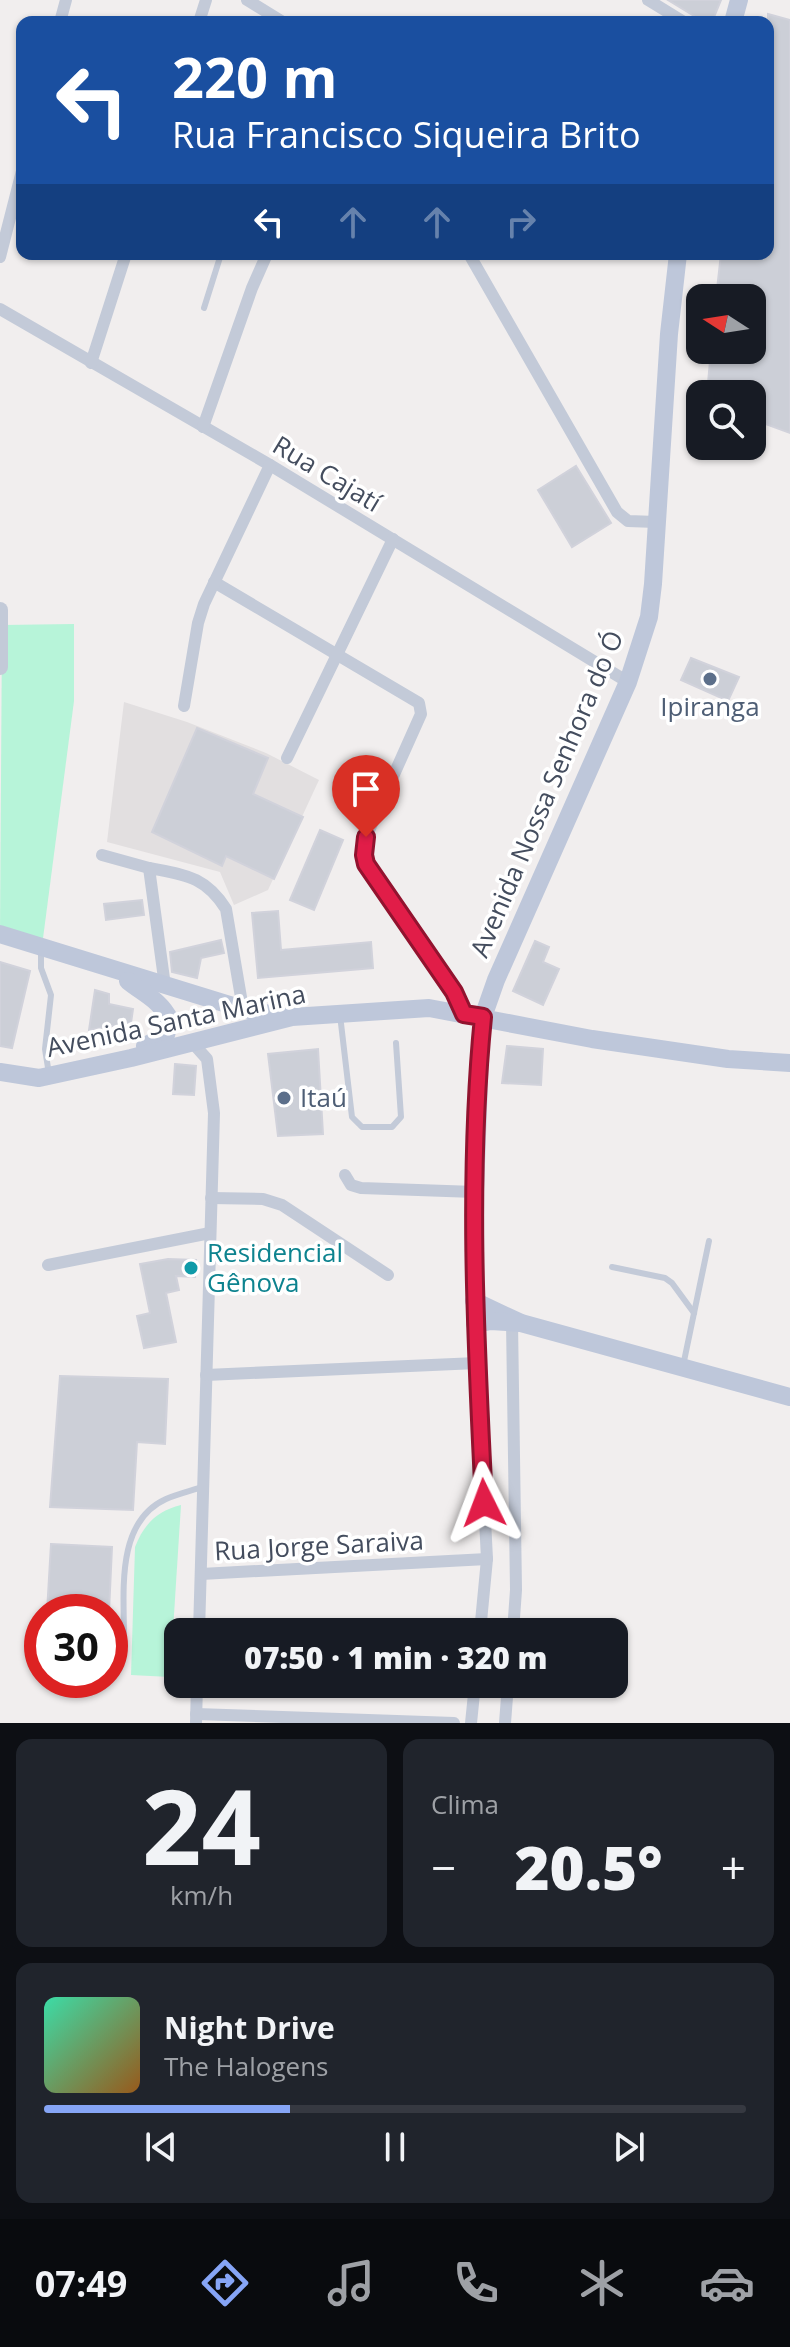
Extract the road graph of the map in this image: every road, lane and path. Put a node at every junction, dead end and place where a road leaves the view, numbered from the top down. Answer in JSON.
{"nodes":[{"id":1,"x":247,"y":0,"type":"edge"},
{"id":2,"x":648,"y":0,"type":"edge"},
{"id":3,"x":273,"y":16,"type":"edge"},
{"id":4,"x":674,"y":16,"type":"edge"},
{"id":5,"x":16,"y":194,"type":"edge"},
{"id":6,"x":0,"y":257,"type":"edge"},
{"id":7,"x":124,"y":260,"type":"edge"},
{"id":8,"x":219,"y":260,"type":"edge"},
{"id":9,"x":264,"y":260,"type":"edge"},
{"id":10,"x":472,"y":260,"type":"edge"},
{"id":11,"x":677,"y":260,"type":"edge"},
{"id":12,"x":204,"y":308,"type":"dead end"},
{"id":13,"x":0,"y":309,"type":"edge"},
{"id":14,"x":91,"y":363,"type":"junction"},
{"id":15,"x":203,"y":427,"type":"junction"},
{"id":16,"x":270,"y":465,"type":"junction"},
{"id":17,"x":656,"y":522,"type":"junction"},
{"id":18,"x":393,"y":539,"type":"junction"},
{"id":19,"x":214,"y":582,"type":"junction"},
{"id":20,"x":0,"y":610,"type":"edge"},
{"id":21,"x":337,"y":654,"type":"junction"},
{"id":22,"x":0,"y":667,"type":"edge"},
{"id":23,"x":628,"y":682,"type":"junction"},
{"id":24,"x":184,"y":706,"type":"dead end"},
{"id":25,"x":287,"y":758,"type":"dead end"},
{"id":26,"x":102,"y":855,"type":"dead end"},
{"id":27,"x":149,"y":868,"type":"junction"},
{"id":28,"x":0,"y":934,"type":"edge"},
{"id":29,"x":41,"y":949,"type":"junction"},
{"id":30,"x":122,"y":973,"type":"junction"},
{"id":31,"x":165,"y":986,"type":"junction"},
{"id":32,"x":243,"y":1009,"type":"junction"},
{"id":33,"x":464,"y":1014,"type":"junction"},
{"id":34,"x":340,"y":1015,"type":"junction"},
{"id":35,"x":292,"y":1017,"type":"junction"},
{"id":36,"x":483,"y":1017,"type":"junction"},
{"id":37,"x":191,"y":1041,"type":"junction"},
{"id":38,"x":396,"y":1043,"type":"dead end"},
{"id":39,"x":131,"y":1058,"type":"junction"},
{"id":40,"x":790,"y":1063,"type":"edge"},
{"id":41,"x":0,"y":1072,"type":"edge"},
{"id":42,"x":44,"y":1077,"type":"junction"},
{"id":43,"x":0,"y":1083,"type":"edge"},
{"id":44,"x":345,"y":1175,"type":"dead end"},
{"id":45,"x":475,"y":1192,"type":"junction"},
{"id":46,"x":211,"y":1198,"type":"junction"},
{"id":47,"x":210,"y":1233,"type":"junction"},
{"id":48,"x":709,"y":1241,"type":"dead end"},
{"id":49,"x":48,"y":1265,"type":"dead end"},
{"id":50,"x":612,"y":1267,"type":"dead end"},
{"id":51,"x":388,"y":1275,"type":"dead end"},
{"id":52,"x":474,"y":1301,"type":"junction"},
{"id":53,"x":694,"y":1313,"type":"junction"},
{"id":54,"x":516,"y":1322,"type":"junction"},
{"id":55,"x":475,"y":1324,"type":"junction"},
{"id":56,"x":477,"y":1363,"type":"junction"},
{"id":57,"x":682,"y":1367,"type":"junction"},
{"id":58,"x":206,"y":1375,"type":"junction"},
{"id":59,"x":790,"y":1397,"type":"edge"},
{"id":60,"x":202,"y":1487,"type":"junction"},
{"id":61,"x":487,"y":1559,"type":"junction"},
{"id":62,"x":201,"y":1574,"type":"junction"},
{"id":63,"x":126,"y":1594,"type":"edge"},
{"id":64,"x":199,"y":1618,"type":"edge"},
{"id":65,"x":481,"y":1618,"type":"edge"},
{"id":66,"x":514,"y":1618,"type":"edge"},
{"id":67,"x":197,"y":1698,"type":"edge"},
{"id":68,"x":474,"y":1698,"type":"edge"},
{"id":69,"x":507,"y":1698,"type":"edge"},
{"id":70,"x":196,"y":1719,"type":"edge"},
{"id":71,"x":454,"y":1723,"type":"edge"},
{"id":72,"x":471,"y":1723,"type":"edge"},
{"id":73,"x":505,"y":1723,"type":"edge"}],
"edges":[{"from":1,"to":3,"type":"street"},
{"from":2,"to":4,"type":"street"},
{"from":5,"to":6,"type":"street"},
{"from":7,"to":14,"type":"street"},
{"from":8,"to":12,"type":"lane"},
{"from":9,"to":15,"type":"street"},
{"from":10,"to":17,"type":"street"},
{"from":11,"to":17,"type":"main road","name":"Avenida Nossa Senhora do Ó"},
{"from":13,"to":14,"type":"street","name":"Rua Cajatí"},
{"from":14,"to":15,"type":"street","name":"Rua Cajatí"},
{"from":15,"to":16,"type":"street","name":"Rua Cajatí"},
{"from":16,"to":18,"type":"street","name":"Rua Cajatí"},
{"from":16,"to":19,"type":"street"},
{"from":17,"to":23,"type":"main road","name":"Avenida Nossa Senhora do Ó"},
{"from":18,"to":21,"type":"street"},
{"from":18,"to":23,"type":"street","name":"Rua Cajatí"},
{"from":19,"to":21,"type":"street"},
{"from":19,"to":24,"type":"street"},
{"from":20,"to":22,"type":"street"},
{"from":21,"to":25,"type":"street"},
{"from":21,"to":33,"type":"street"},
{"from":23,"to":36,"type":"main road","name":"Avenida Nossa Senhora do Ó"},
{"from":26,"to":27,"type":"street"},
{"from":27,"to":31,"type":"street"},
{"from":27,"to":32,"type":"street"},
{"from":28,"to":29,"type":"main road"},
{"from":29,"to":30,"type":"main road"},
{"from":29,"to":42,"type":"lane"},
{"from":30,"to":31,"type":"main road"},
{"from":30,"to":39,"type":"main road"},
{"from":31,"to":32,"type":"main road"},
{"from":32,"to":35,"type":"main road"},
{"from":33,"to":34,"type":"main road","name":"Avenida Santa Marina"},
{"from":33,"to":36,"type":"main road","name":"Avenida Santa Marina"},
{"from":34,"to":35,"type":"main road","name":"Avenida Santa Marina"},
{"from":34,"to":38,"type":"lane"},
{"from":35,"to":37,"type":"main road","name":"Avenida Santa Marina"},
{"from":36,"to":40,"type":"main road","name":"Avenida Santa Marina"},
{"from":36,"to":45,"type":"main road","name":"Avenida Nossa Senhora do Ó"},
{"from":37,"to":39,"type":"main road","name":"Avenida Santa Marina"},
{"from":37,"to":46,"type":"street"},
{"from":39,"to":42,"type":"main road","name":"Avenida Santa Marina"},
{"from":41,"to":42,"type":"main road"},
{"from":42,"to":43,"type":"street","name":"Avenida Santa Marina"},
{"from":44,"to":45,"type":"street"},
{"from":45,"to":52,"type":"main road","name":"Avenida Nossa Senhora do Ó"},
{"from":46,"to":47,"type":"street"},
{"from":46,"to":51,"type":"street"},
{"from":47,"to":49,"type":"street"},
{"from":47,"to":58,"type":"street"},
{"from":48,"to":53,"type":"lane"},
{"from":50,"to":53,"type":"lane"},
{"from":52,"to":54,"type":"main road"},
{"from":52,"to":55,"type":"main road","name":"Avenida Nossa Senhora do Ó"},
{"from":53,"to":57,"type":"lane"},
{"from":54,"to":55,"type":"main road"},
{"from":54,"to":57,"type":"main road"},
{"from":54,"to":66,"type":"street"},
{"from":55,"to":56,"type":"street"},
{"from":56,"to":58,"type":"street"},
{"from":56,"to":61,"type":"street"},
{"from":57,"to":59,"type":"main road"},
{"from":58,"to":60,"type":"street"},
{"from":60,"to":62,"type":"street"},
{"from":60,"to":63,"type":"lane"},
{"from":61,"to":62,"type":"street","name":"Rua Jorge Saraiva"},
{"from":61,"to":65,"type":"street"},
{"from":62,"to":64,"type":"street"},
{"from":67,"to":70,"type":"street"},
{"from":68,"to":72,"type":"street"},
{"from":69,"to":73,"type":"street"},
{"from":70,"to":71,"type":"street"}]}
